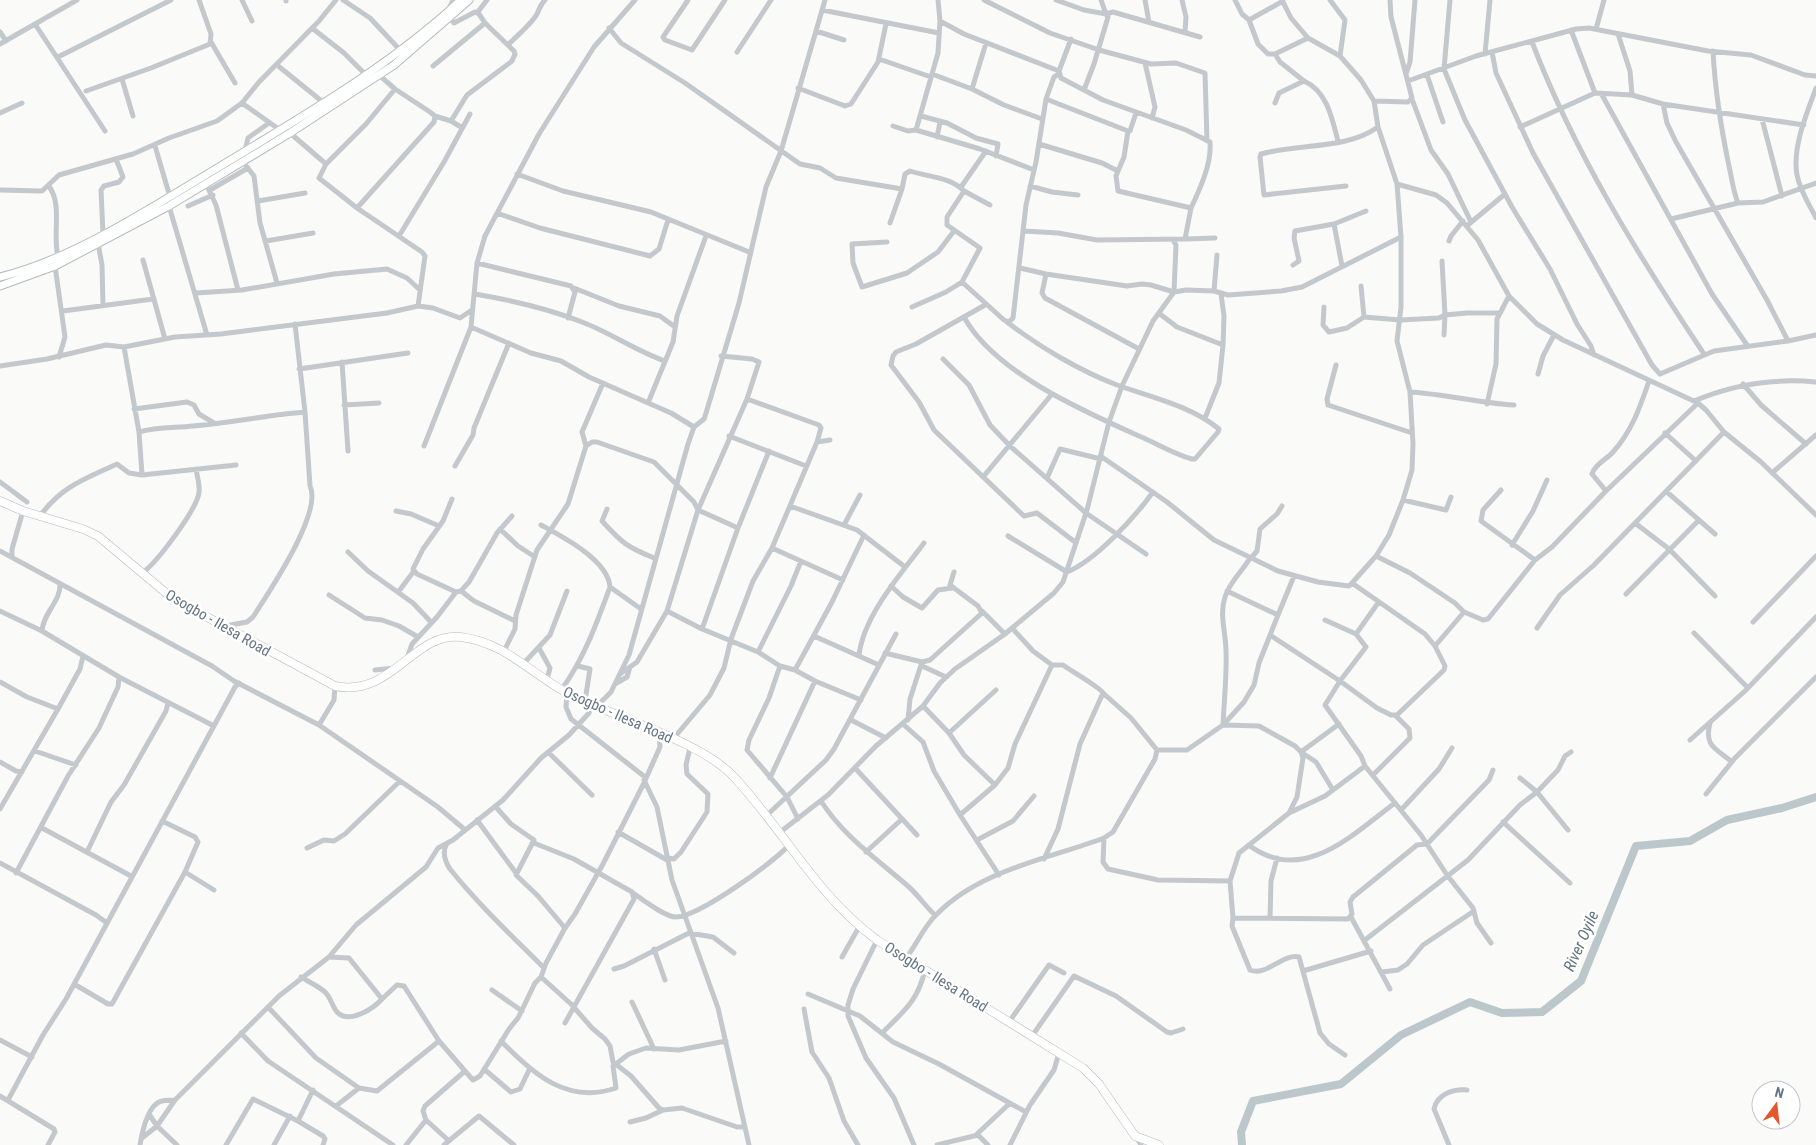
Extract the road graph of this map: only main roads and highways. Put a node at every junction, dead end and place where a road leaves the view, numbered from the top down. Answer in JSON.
{"nodes":[{"id":1,"x":461,"y":0,"type":"edge"},
{"id":2,"x":469,"y":0,"type":"edge"},
{"id":3,"x":448,"y":16,"type":"junction"},
{"id":4,"x":0,"y":277,"type":"edge"},
{"id":5,"x":0,"y":286,"type":"edge"},
{"id":6,"x":0,"y":501,"type":"edge"},
{"id":7,"x":1158,"y":1145,"type":"edge"}],
"edges":[{"from":1,"to":3,"type":"main road"},
{"from":2,"to":3,"type":"main road"},
{"from":3,"to":4,"type":"main road"},
{"from":3,"to":5,"type":"main road"},
{"from":6,"to":7,"type":"main road","name":"Osogbo - Ilesa Road"}]}
